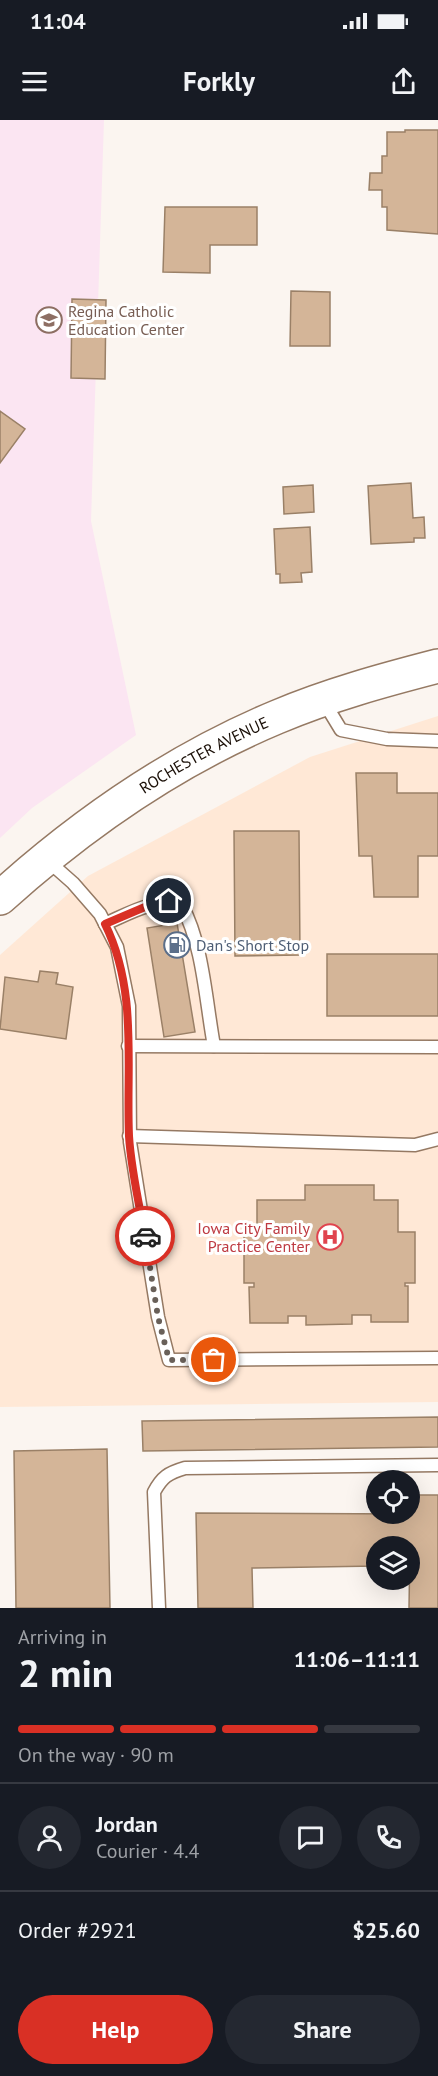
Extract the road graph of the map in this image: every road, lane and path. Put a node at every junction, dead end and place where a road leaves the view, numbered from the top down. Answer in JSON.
{"nodes":[{"id":1,"x":438,"y":666,"type":"edge"},
{"id":2,"x":322,"y":700,"type":"junction"},
{"id":3,"x":438,"y":741,"type":"edge"},
{"id":4,"x":44,"y":858,"type":"junction"},
{"id":5,"x":0,"y":898,"type":"edge"},
{"id":6,"x":105,"y":924,"type":"junction"},
{"id":7,"x":128,"y":1046,"type":"junction"},
{"id":8,"x":214,"y":1046,"type":"junction"},
{"id":9,"x":438,"y":1047,"type":"edge"},
{"id":10,"x":129,"y":1136,"type":"junction"},
{"id":11,"x":438,"y":1139,"type":"edge"},
{"id":12,"x":438,"y":1358,"type":"edge"},
{"id":13,"x":438,"y":1465,"type":"edge"},
{"id":14,"x":159,"y":1608,"type":"edge"}],
"edges":[{"from":1,"to":2,"type":"main road","name":"ROCHESTER AVENUE"},
{"from":2,"to":3,"type":"lane"},
{"from":2,"to":4,"type":"main road","name":"ROCHESTER AVENUE"},
{"from":4,"to":5,"type":"main road","name":"ROCHESTER AVENUE"},
{"from":4,"to":6,"type":"lane"},
{"from":6,"to":7,"type":"lane"},
{"from":6,"to":8,"type":"lane"},
{"from":7,"to":8,"type":"lane"},
{"from":7,"to":10,"type":"lane"},
{"from":8,"to":9,"type":"lane"},
{"from":10,"to":11,"type":"lane"},
{"from":10,"to":12,"type":"lane"},
{"from":13,"to":14,"type":"lane"}]}
